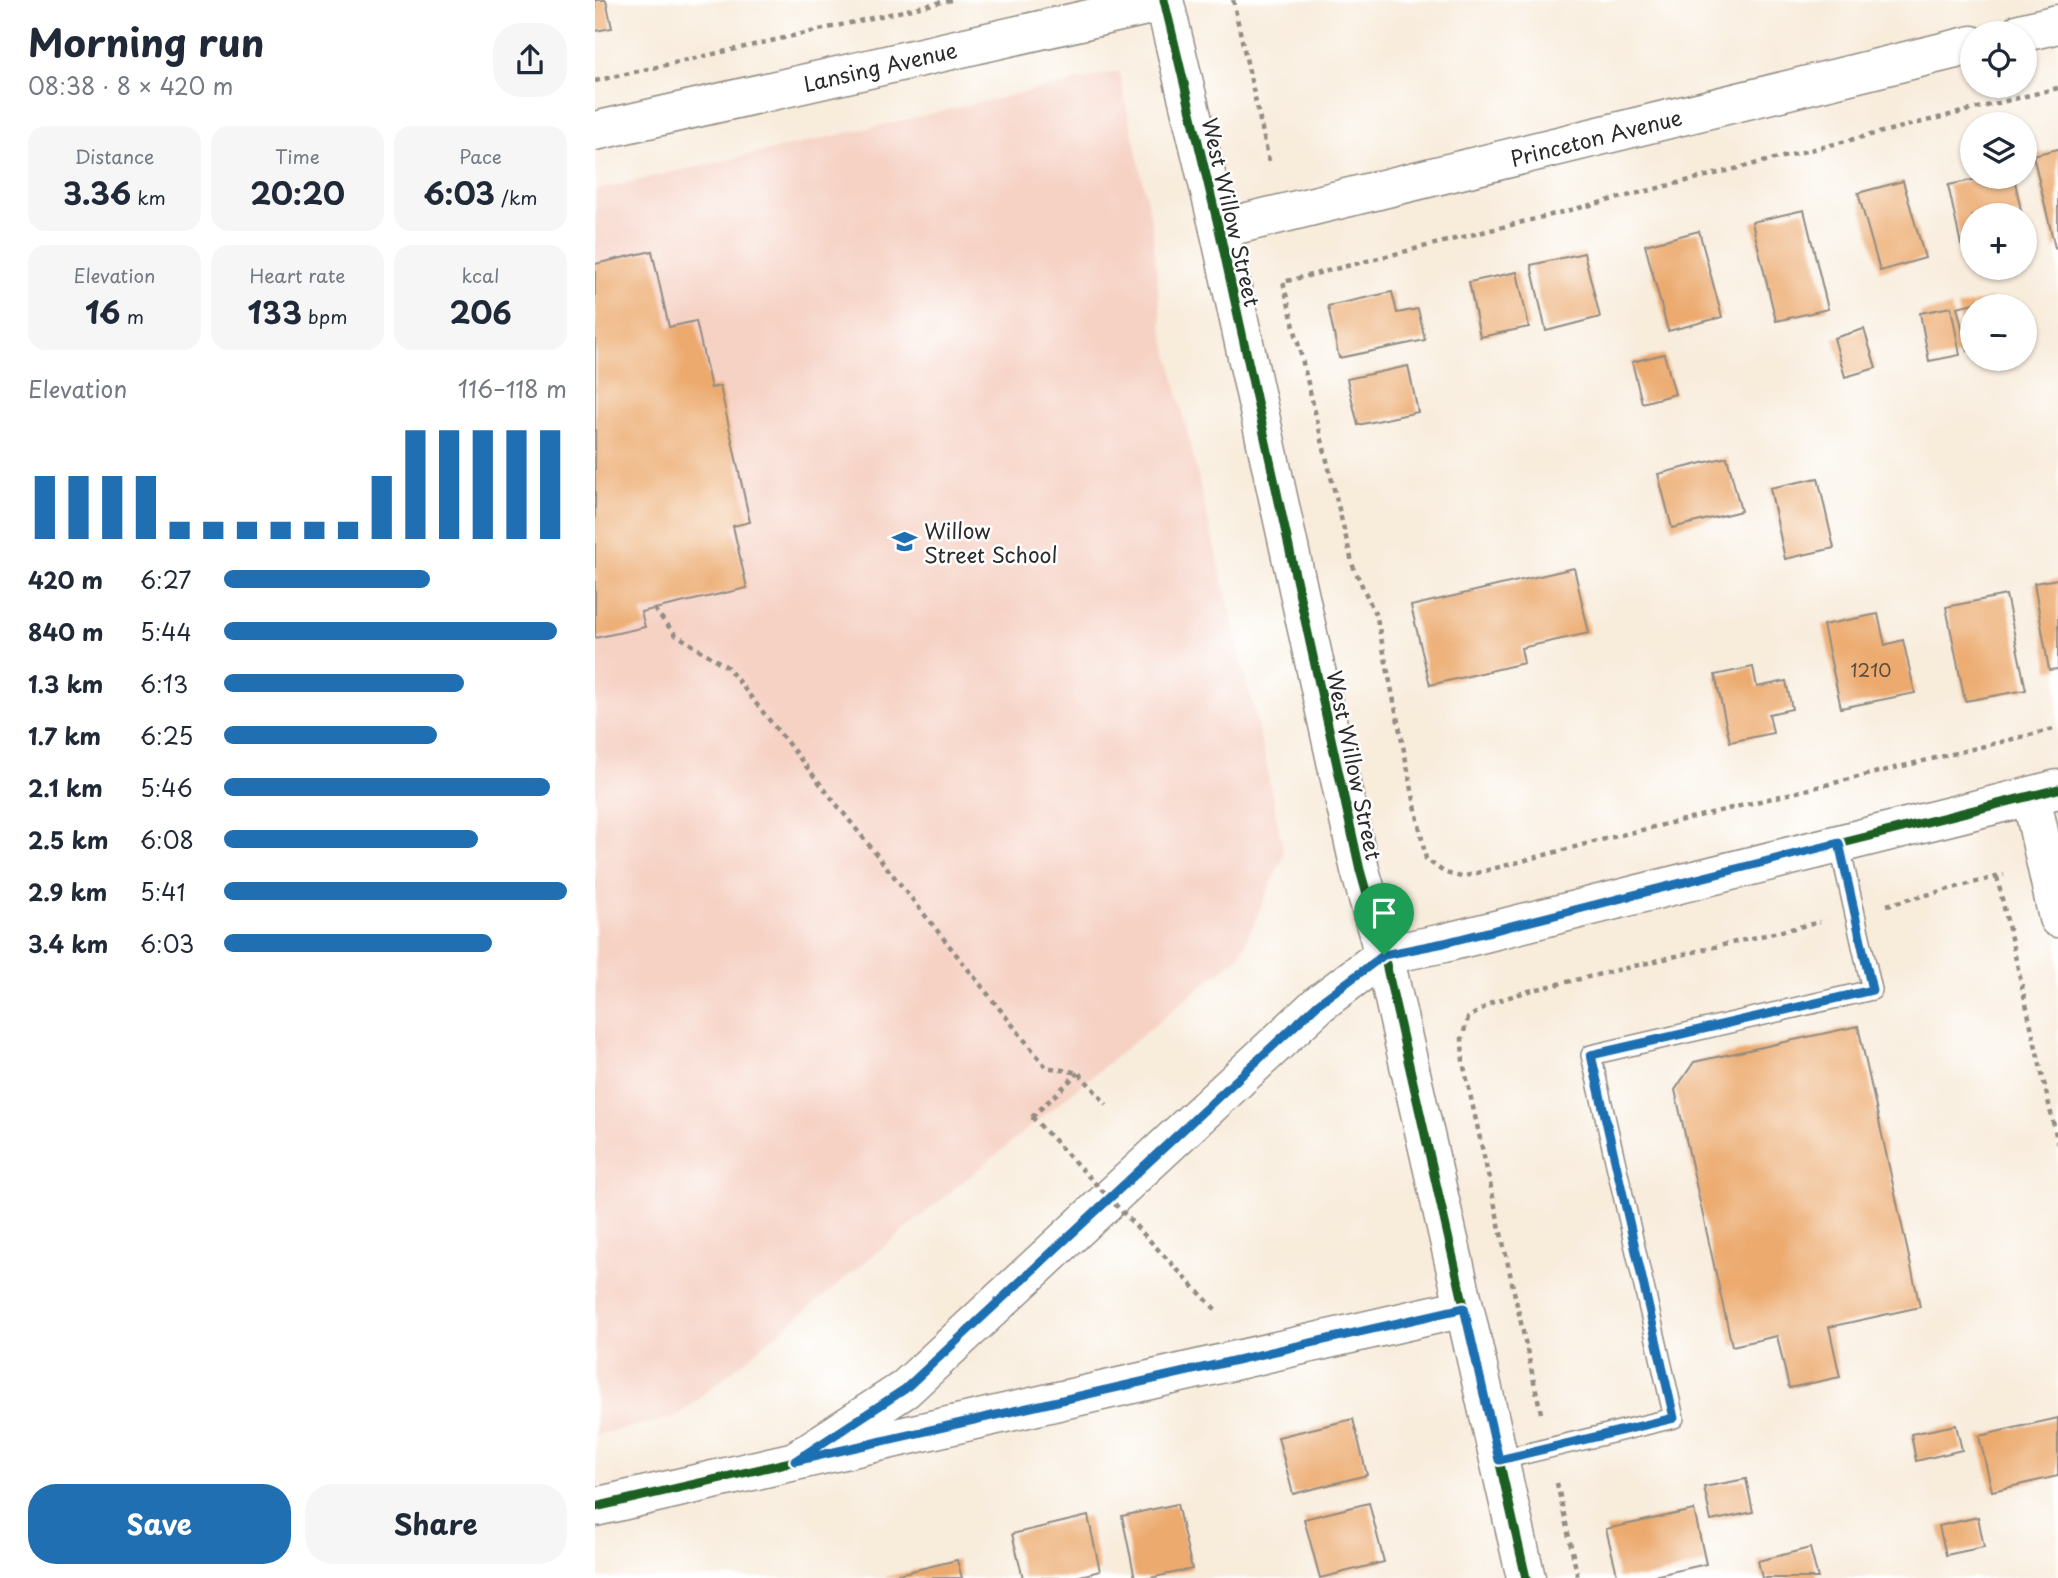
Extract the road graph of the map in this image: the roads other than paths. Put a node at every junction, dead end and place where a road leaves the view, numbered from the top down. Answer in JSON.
{"nodes":[{"id":1,"x":1164,"y":1,"type":"edge"},
{"id":2,"x":2058,"y":24,"type":"edge"},
{"id":3,"x":2037,"y":29,"type":"edge"},
{"id":4,"x":1960,"y":48,"type":"edge"},
{"id":5,"x":595,"y":131,"type":"edge"},
{"id":6,"x":1219,"y":229,"type":"junction"},
{"id":7,"x":2045,"y":792,"type":"edge"},
{"id":8,"x":1839,"y":843,"type":"junction"},
{"id":9,"x":2058,"y":918,"type":"edge"},
{"id":10,"x":1384,"y":955,"type":"junction"},
{"id":11,"x":1464,"y":1308,"type":"junction"},
{"id":12,"x":1499,"y":1460,"type":"junction"},
{"id":13,"x":795,"y":1461,"type":"junction"},
{"id":14,"x":595,"y":1507,"type":"edge"},
{"id":15,"x":1525,"y":1578,"type":"edge"}],
"edges":[{"from":1,"to":5,"type":"street","name":"Lansing Avenue"},
{"from":1,"to":6,"type":"street","name":"West Willow Street"},
{"from":2,"to":3,"type":"street"},
{"from":4,"to":6,"type":"street","name":"Princeton Avenue"},
{"from":6,"to":10,"type":"street","name":"West Willow Street"},
{"from":7,"to":8,"type":"street"},
{"from":7,"to":9,"type":"street"},
{"from":8,"to":10,"type":"street"},
{"from":8,"to":12,"type":"lane"},
{"from":10,"to":11,"type":"street","name":"West Willow Street"},
{"from":10,"to":13,"type":"street"},
{"from":11,"to":12,"type":"street","name":"West Willow Street"},
{"from":11,"to":13,"type":"street"},
{"from":12,"to":15,"type":"street","name":"West Willow Street"},
{"from":13,"to":14,"type":"street"}]}
